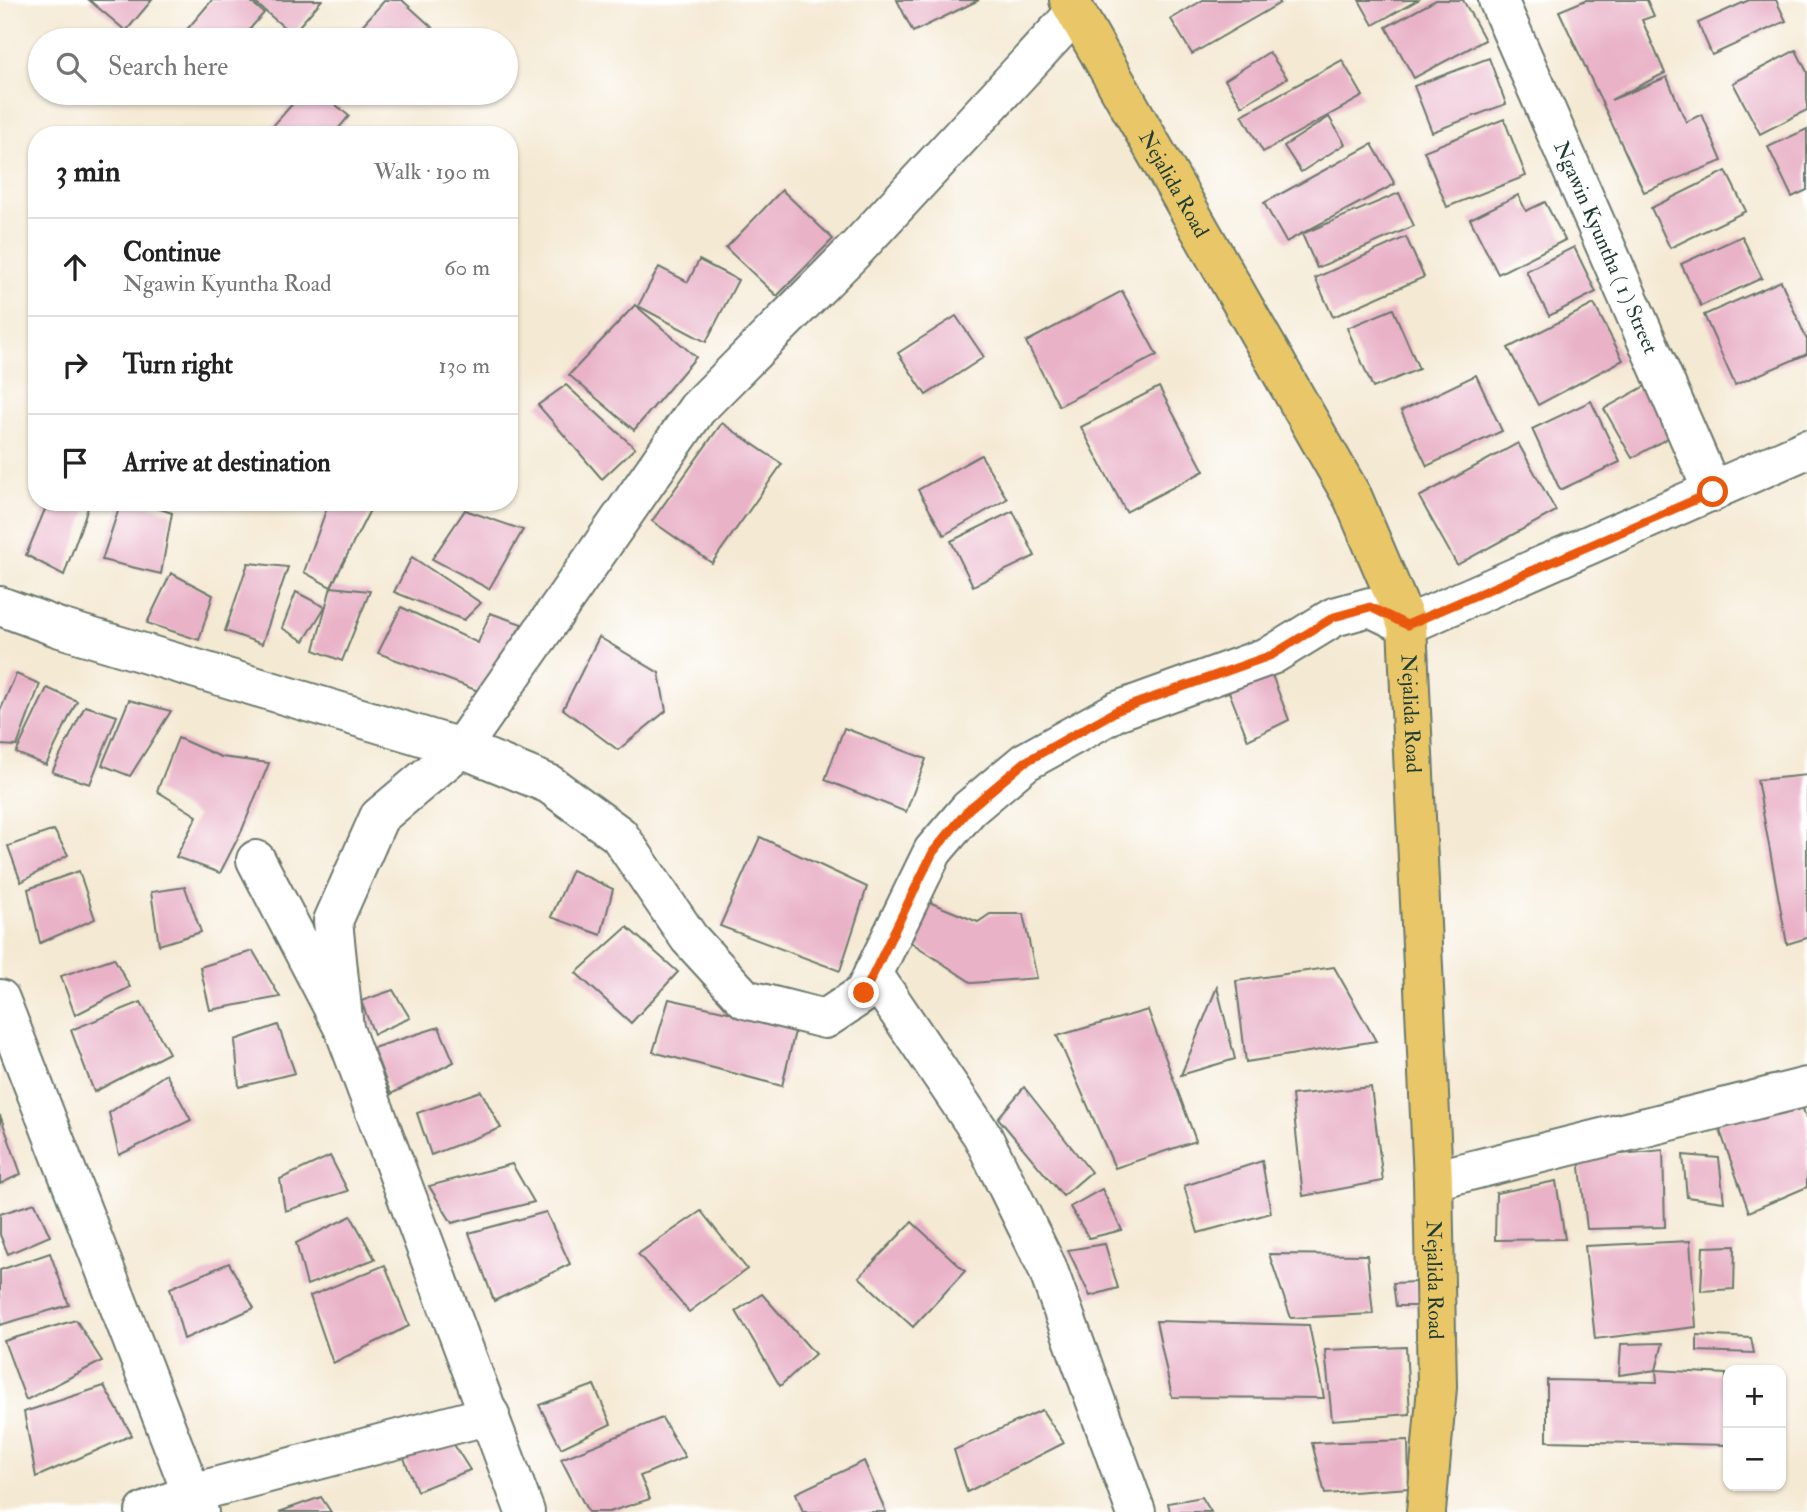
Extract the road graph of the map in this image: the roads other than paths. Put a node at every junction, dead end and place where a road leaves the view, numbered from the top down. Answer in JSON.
{"nodes":[{"id":1,"x":1498,"y":0,"type":"edge"},
{"id":2,"x":1072,"y":7,"type":"edge"},
{"id":3,"x":1807,"y":449,"type":"edge"},
{"id":4,"x":1713,"y":492,"type":"junction"},
{"id":5,"x":0,"y":606,"type":"edge"},
{"id":6,"x":1407,"y":625,"type":"junction"},
{"id":7,"x":461,"y":748,"type":"junction"},
{"id":8,"x":256,"y":860,"type":"dead end"},
{"id":9,"x":873,"y":974,"type":"junction"},
{"id":10,"x":0,"y":999,"type":"edge"},
{"id":11,"x":344,"y":1029,"type":"junction"},
{"id":12,"x":1807,"y":1087,"type":"edge"},
{"id":13,"x":1433,"y":1180,"type":"junction"},
{"id":14,"x":490,"y":1415,"type":"junction"},
{"id":15,"x":196,"y":1502,"type":"edge"},
{"id":16,"x":145,"y":1512,"type":"edge"},
{"id":17,"x":525,"y":1512,"type":"edge"},
{"id":18,"x":1136,"y":1512,"type":"edge"},
{"id":19,"x":1426,"y":1512,"type":"edge"}],
"edges":[{"from":1,"to":4,"type":"street","name":"Ngawin Kyuntha ( 1 ) Street"},
{"from":2,"to":6,"type":"main road","name":"Nejalida Road"},
{"from":2,"to":7,"type":"street"},
{"from":3,"to":4,"type":"street"},
{"from":4,"to":6,"type":"street"},
{"from":5,"to":7,"type":"street"},
{"from":6,"to":9,"type":"street"},
{"from":6,"to":13,"type":"main road","name":"Nejalida Road"},
{"from":7,"to":9,"type":"street"},
{"from":7,"to":11,"type":"street"},
{"from":8,"to":11,"type":"street"},
{"from":9,"to":18,"type":"street"},
{"from":10,"to":15,"type":"street"},
{"from":11,"to":14,"type":"street"},
{"from":12,"to":13,"type":"street"},
{"from":13,"to":19,"type":"main road","name":"Nejalida Road"},
{"from":14,"to":15,"type":"street"},
{"from":14,"to":17,"type":"street"},
{"from":15,"to":16,"type":"street"}]}
